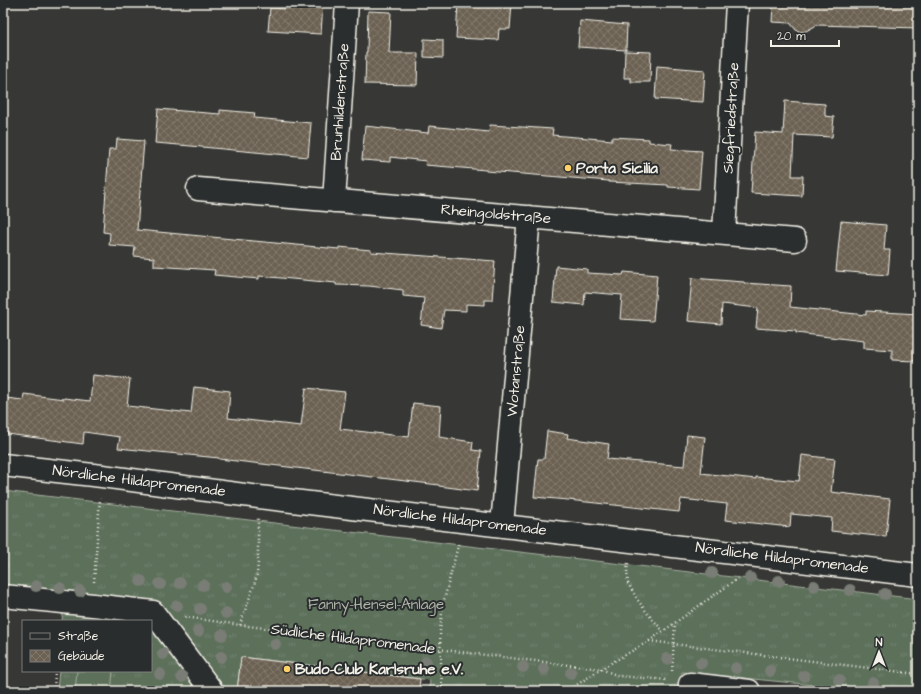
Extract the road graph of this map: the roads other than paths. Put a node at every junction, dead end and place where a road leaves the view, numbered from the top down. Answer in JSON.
{"nodes":[{"id":1,"x":346,"y":3,"type":"edge"},
{"id":2,"x":738,"y":3,"type":"edge"},
{"id":3,"x":198,"y":189,"type":"dead end"},
{"id":4,"x":334,"y":201,"type":"junction"},
{"id":5,"x":529,"y":217,"type":"junction"},
{"id":6,"x":724,"y":234,"type":"junction"},
{"id":7,"x":795,"y":240,"type":"dead end"},
{"id":8,"x":3,"y":464,"type":"edge"},
{"id":9,"x":502,"y":525,"type":"junction"},
{"id":10,"x":918,"y":575,"type":"edge"},
{"id":11,"x":3,"y":596,"type":"edge"},
{"id":12,"x":684,"y":685,"type":"edge"},
{"id":13,"x":212,"y":691,"type":"edge"},
{"id":14,"x":750,"y":691,"type":"edge"}],
"edges":[{"from":1,"to":4,"type":"street","name":"Brunhildenstraße"},
{"from":2,"to":6,"type":"street","name":"Siegfriedstraße"},
{"from":3,"to":4,"type":"street","name":"Rheingoldstraße"},
{"from":4,"to":5,"type":"street","name":"Rheingoldstraße"},
{"from":5,"to":6,"type":"street","name":"Rheingoldstraße"},
{"from":5,"to":9,"type":"street","name":"Wotanstraße"},
{"from":6,"to":7,"type":"street","name":"Rheingoldstraße"},
{"from":8,"to":9,"type":"street","name":"Nördliche Hildapromenade"},
{"from":9,"to":10,"type":"street","name":"Nördliche Hildapromenade"},
{"from":11,"to":13,"type":"street"},
{"from":12,"to":14,"type":"street"}]}
